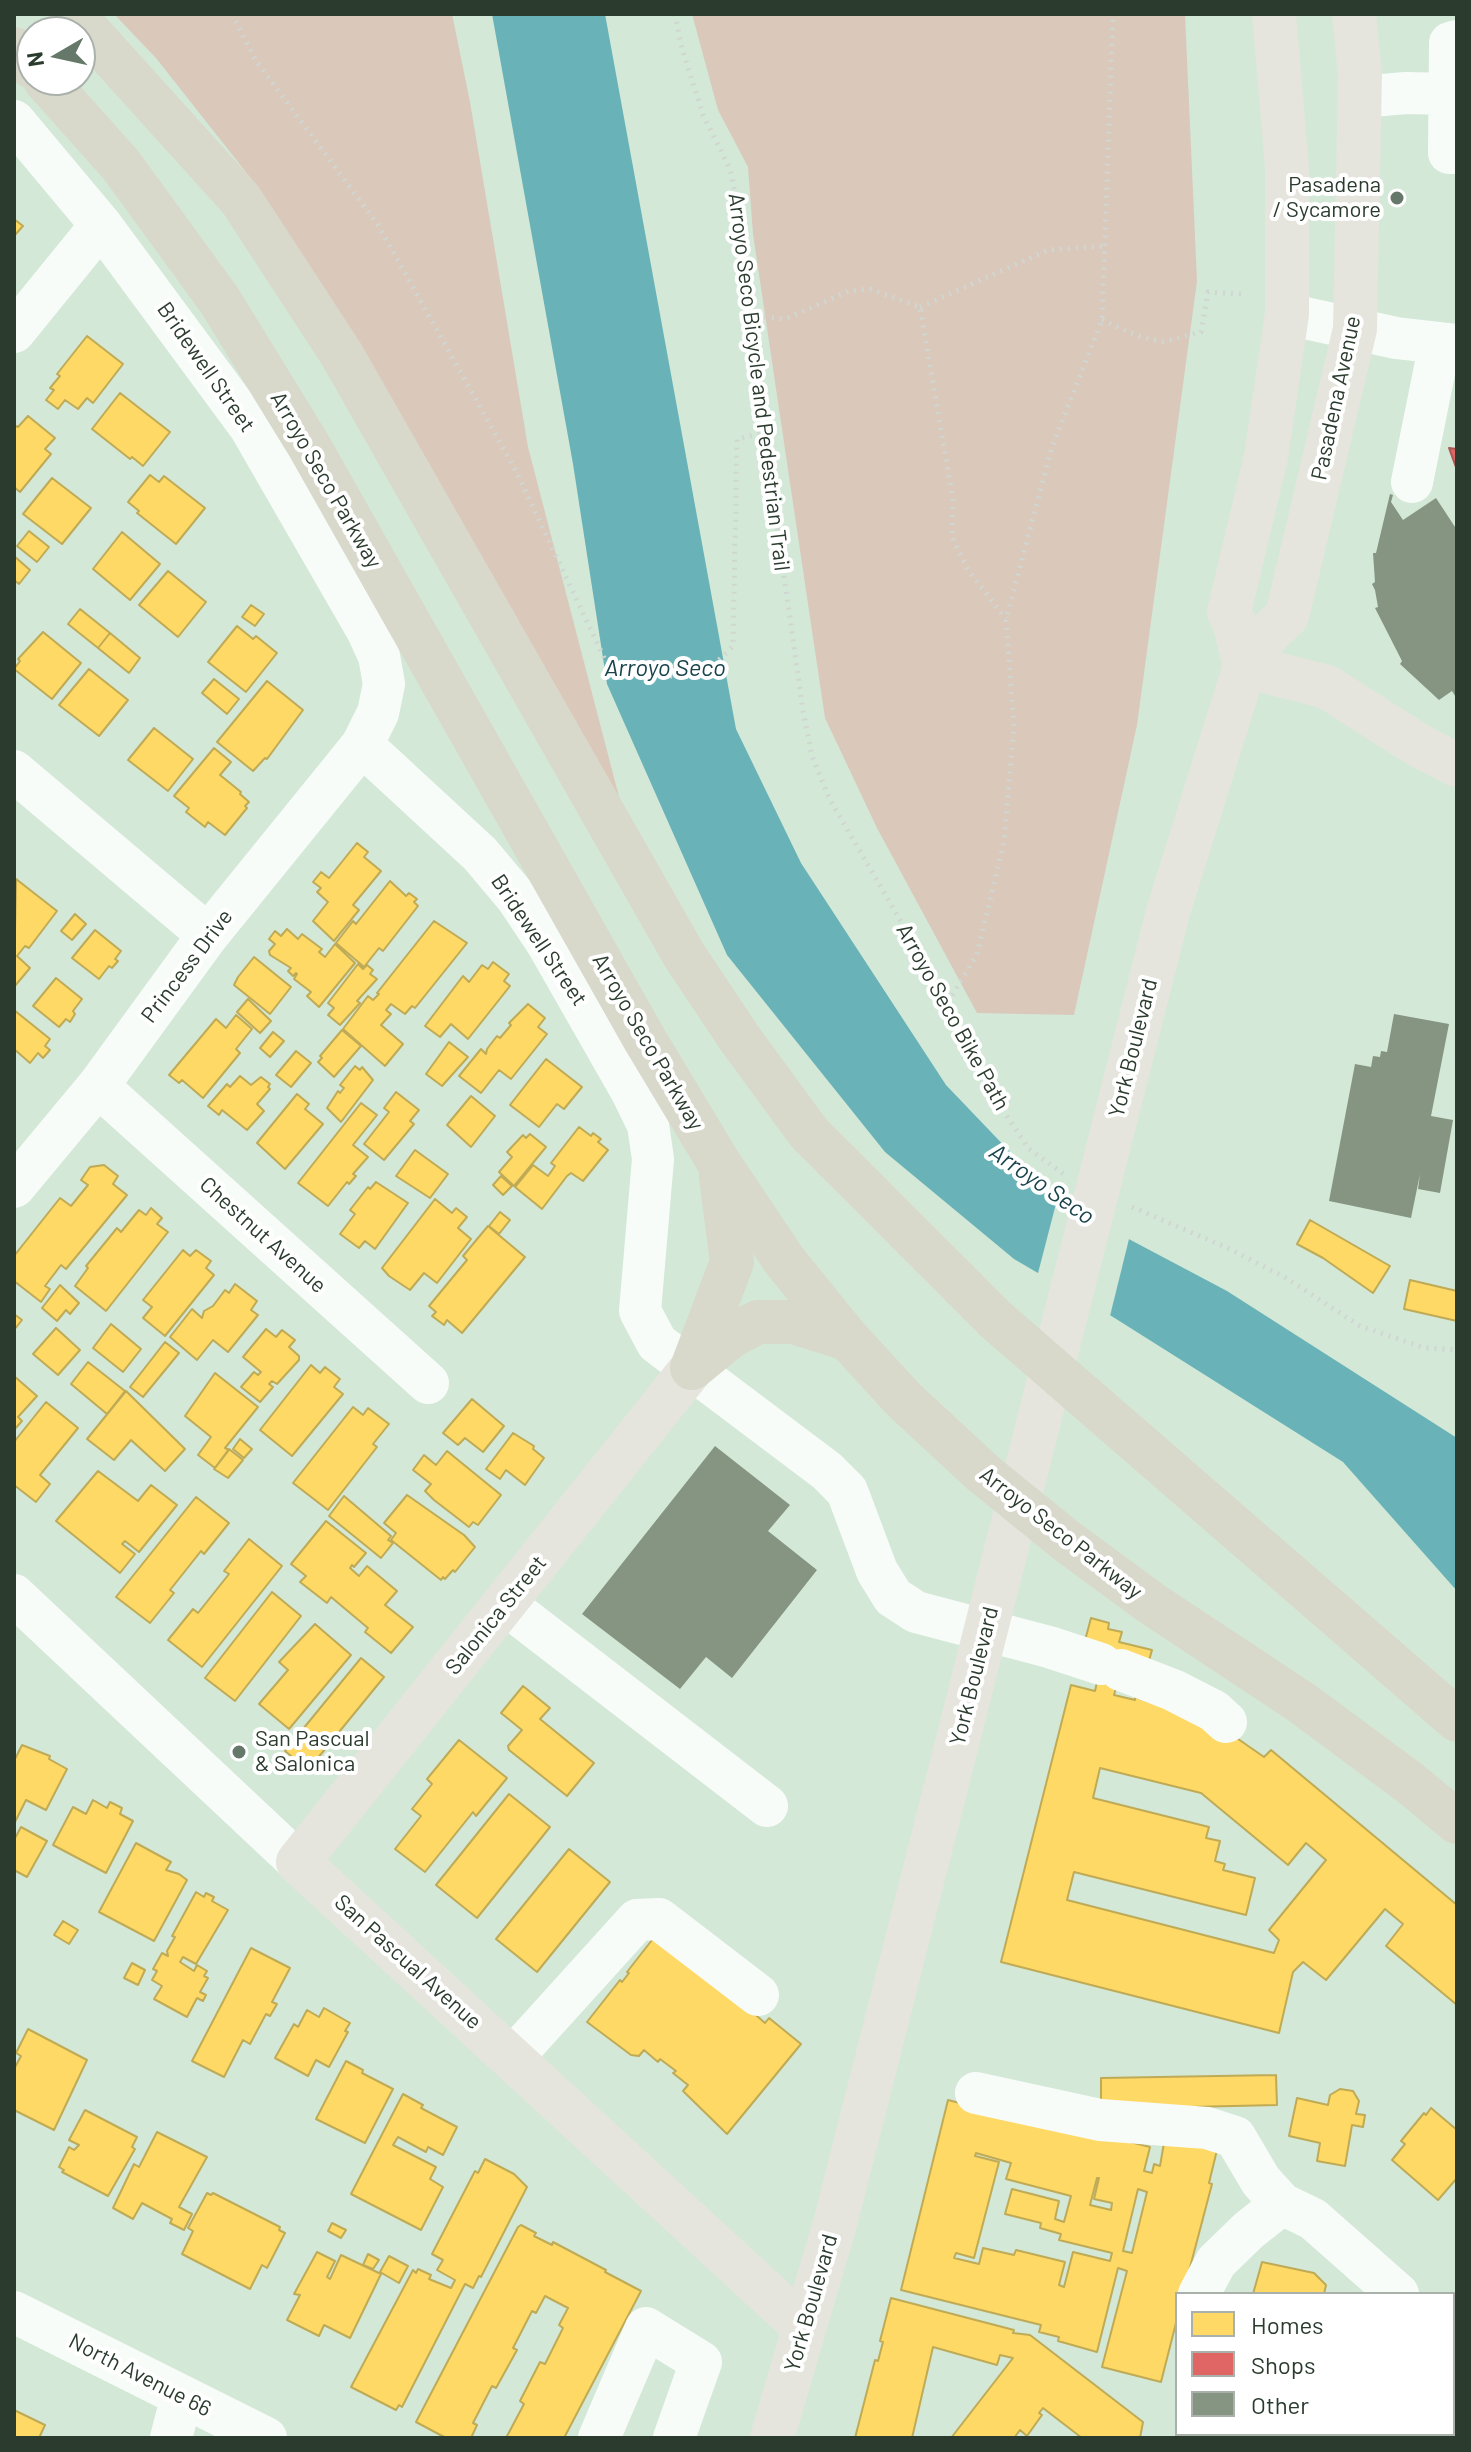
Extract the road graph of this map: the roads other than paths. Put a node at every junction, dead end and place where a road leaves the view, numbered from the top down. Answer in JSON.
{"nodes":[{"id":1,"x":73,"y":14,"type":"edge"},
{"id":2,"x":1274,"y":14,"type":"edge"},
{"id":3,"x":1354,"y":14,"type":"edge"},
{"id":4,"x":1457,"y":41,"type":"edge"},
{"id":5,"x":1449,"y":94,"type":"junction"},
{"id":6,"x":59,"y":96,"type":"edge"},
{"id":7,"x":1360,"y":97,"type":"junction"},
{"id":8,"x":14,"y":121,"type":"edge"},
{"id":9,"x":1457,"y":153,"type":"edge"},
{"id":10,"x":101,"y":225,"type":"junction"},
{"id":11,"x":1287,"y":314,"type":"junction"},
{"id":12,"x":1355,"y":329,"type":"junction"},
{"id":13,"x":14,"y":332,"type":"edge"},
{"id":14,"x":1448,"y":344,"type":"edge"},
{"id":15,"x":1412,"y":482,"type":"dead end"},
{"id":16,"x":1245,"y":666,"type":"junction"},
{"id":17,"x":362,"y":745,"type":"junction"},
{"id":18,"x":1457,"y":765,"type":"edge"},
{"id":19,"x":14,"y":771,"type":"edge"},
{"id":20,"x":1168,"y":912,"type":"joint"},
{"id":21,"x":208,"y":935,"type":"junction"},
{"id":22,"x":98,"y":1086,"type":"junction"},
{"id":23,"x":719,"y":1163,"type":"junction"},
{"id":24,"x":14,"y":1187,"type":"edge"},
{"id":25,"x":848,"y":1339,"type":"junction"},
{"id":26,"x":692,"y":1368,"type":"junction"},
{"id":27,"x":428,"y":1383,"type":"dead end"},
{"id":28,"x":14,"y":1595,"type":"edge"},
{"id":29,"x":505,"y":1604,"type":"junction"},
{"id":30,"x":1457,"y":1720,"type":"edge"},
{"id":31,"x":1226,"y":1722,"type":"dead end"},
{"id":32,"x":767,"y":1806,"type":"dead end"},
{"id":33,"x":1457,"y":1822,"type":"edge"},
{"id":34,"x":298,"y":1862,"type":"junction"},
{"id":35,"x":758,"y":1995,"type":"dead end"},
{"id":36,"x":512,"y":2058,"type":"junction"},
{"id":37,"x":976,"y":2093,"type":"dead end"},
{"id":38,"x":1298,"y":2212,"type":"junction"},
{"id":39,"x":1200,"y":2292,"type":"edge"},
{"id":40,"x":1396,"y":2292,"type":"edge"},
{"id":41,"x":14,"y":2312,"type":"edge"},
{"id":42,"x":804,"y":2327,"type":"junction"},
{"id":43,"x":182,"y":2396,"type":"junction"},
{"id":44,"x":171,"y":2438,"type":"edge"},
{"id":45,"x":266,"y":2438,"type":"edge"},
{"id":46,"x":599,"y":2438,"type":"edge"},
{"id":47,"x":674,"y":2438,"type":"edge"},
{"id":48,"x":772,"y":2438,"type":"edge"}],
"edges":[{"from":1,"to":30,"type":"highway"},
{"from":2,"to":11,"type":"main road"},
{"from":3,"to":7,"type":"main road","name":"Pasadena Avenue"},
{"from":4,"to":5,"type":"street"},
{"from":5,"to":7,"type":"street"},
{"from":5,"to":9,"type":"street"},
{"from":6,"to":23,"type":"highway","name":"Arroyo Seco Parkway"},
{"from":7,"to":12,"type":"main road","name":"Pasadena Avenue"},
{"from":8,"to":10,"type":"street","name":"Bridewell Street"},
{"from":10,"to":13,"type":"street"},
{"from":10,"to":17,"type":"street","name":"Bridewell Street"},
{"from":11,"to":12,"type":"street"},
{"from":11,"to":16,"type":"main road"},
{"from":12,"to":14,"type":"street"},
{"from":12,"to":16,"type":"main road","name":"Pasadena Avenue"},
{"from":14,"to":15,"type":"street"},
{"from":16,"to":18,"type":"main road"},
{"from":16,"to":20,"type":"main road","name":"Pasadena Avenue"},
{"from":17,"to":21,"type":"street","name":"Princess Drive"},
{"from":17,"to":26,"type":"street","name":"Bridewell Street"},
{"from":19,"to":21,"type":"street"},
{"from":20,"to":42,"type":"main road","name":"York Boulevard"},
{"from":21,"to":22,"type":"street","name":"Princess Drive"},
{"from":22,"to":24,"type":"street","name":"Princess Drive"},
{"from":22,"to":27,"type":"street","name":"Chestnut Avenue"},
{"from":23,"to":25,"type":"highway","name":"Arroyo Seco Parkway"},
{"from":23,"to":26,"type":"highway"},
{"from":25,"to":26,"type":"highway"},
{"from":25,"to":33,"type":"highway","name":"Arroyo Seco Parkway"},
{"from":26,"to":29,"type":"main road","name":"Salonica Street"},
{"from":26,"to":31,"type":"street","name":"Bridewell Street"},
{"from":28,"to":34,"type":"street","name":"San Pascual Avenue"},
{"from":29,"to":32,"type":"street"},
{"from":29,"to":34,"type":"main road","name":"Salonica Street"},
{"from":34,"to":36,"type":"main road","name":"San Pascual Avenue"},
{"from":35,"to":36,"type":"street"},
{"from":36,"to":42,"type":"main road","name":"San Pascual Avenue"},
{"from":37,"to":38,"type":"street"},
{"from":38,"to":39,"type":"street"},
{"from":38,"to":40,"type":"street"},
{"from":41,"to":43,"type":"street","name":"North Avenue 66"},
{"from":42,"to":48,"type":"main road","name":"York Boulevard"},
{"from":43,"to":44,"type":"street"},
{"from":43,"to":45,"type":"street","name":"North Avenue 66"},
{"from":46,"to":47,"type":"street"}]}
